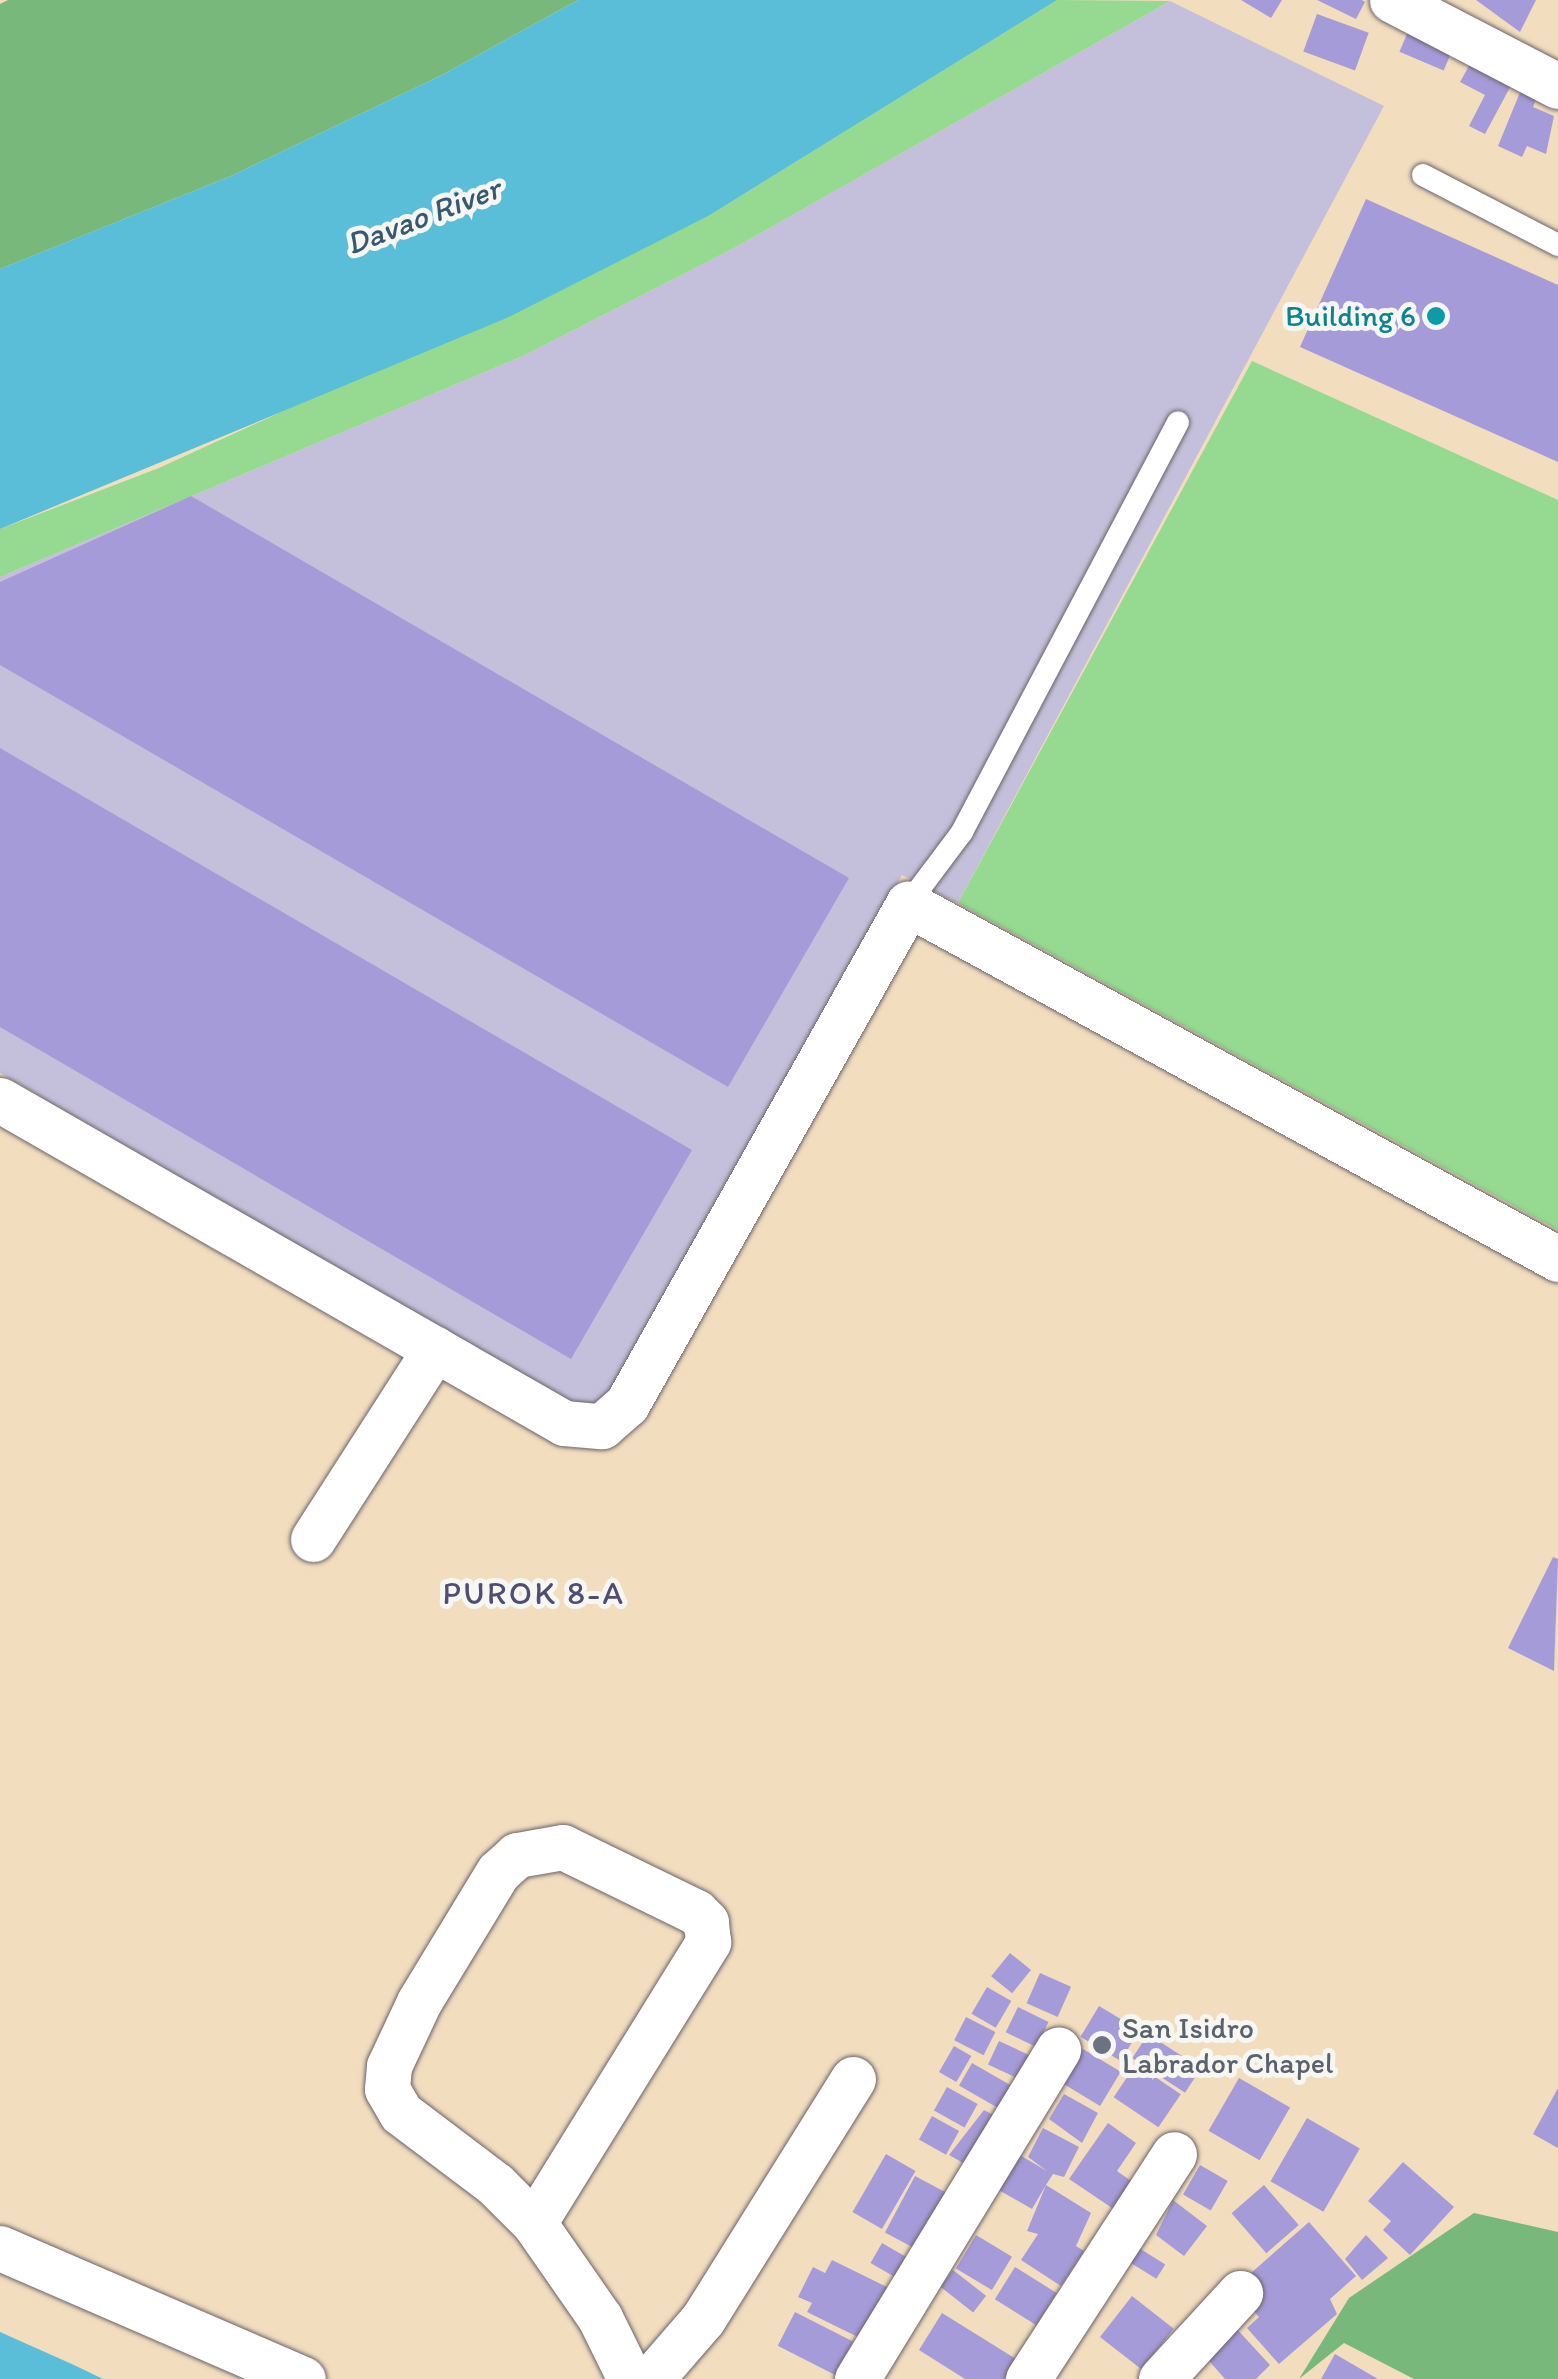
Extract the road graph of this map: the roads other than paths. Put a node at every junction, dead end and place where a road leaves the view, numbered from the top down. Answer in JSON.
{"nodes":[{"id":1,"x":1392,"y":0,"type":"edge"},
{"id":2,"x":1558,"y":86,"type":"edge"},
{"id":3,"x":1423,"y":174,"type":"dead end"},
{"id":4,"x":1558,"y":245,"type":"edge"},
{"id":5,"x":1178,"y":424,"type":"dead end"},
{"id":6,"x":908,"y":904,"type":"junction"},
{"id":7,"x":0,"y":1100,"type":"edge"},
{"id":8,"x":1558,"y":1259,"type":"edge"},
{"id":9,"x":435,"y":1349,"type":"junction"},
{"id":10,"x":313,"y":1539,"type":"dead end"},
{"id":11,"x":1058,"y":2050,"type":"dead end"},
{"id":12,"x":853,"y":2079,"type":"dead end"},
{"id":13,"x":1174,"y":2154,"type":"dead end"},
{"id":14,"x":534,"y":2223,"type":"junction"},
{"id":15,"x":0,"y":2248,"type":"edge"},
{"id":16,"x":1240,"y":2292,"type":"dead end"},
{"id":17,"x":304,"y":2379,"type":"edge"},
{"id":18,"x":630,"y":2379,"type":"edge"},
{"id":19,"x":651,"y":2379,"type":"edge"},
{"id":20,"x":858,"y":2379,"type":"edge"},
{"id":21,"x":1028,"y":2379,"type":"edge"},
{"id":22,"x":1160,"y":2379,"type":"edge"}],
"edges":[{"from":1,"to":2,"type":"street"},
{"from":3,"to":4,"type":"lane"},
{"from":5,"to":6,"type":"lane"},
{"from":6,"to":8,"type":"street"},
{"from":6,"to":9,"type":"street"},
{"from":7,"to":9,"type":"street"},
{"from":9,"to":10,"type":"street"},
{"from":11,"to":20,"type":"street"},
{"from":12,"to":19,"type":"street"},
{"from":13,"to":21,"type":"street"},
{"from":14,"to":14,"type":"street"},
{"from":14,"to":18,"type":"street"},
{"from":15,"to":17,"type":"street"},
{"from":16,"to":22,"type":"street"}]}
